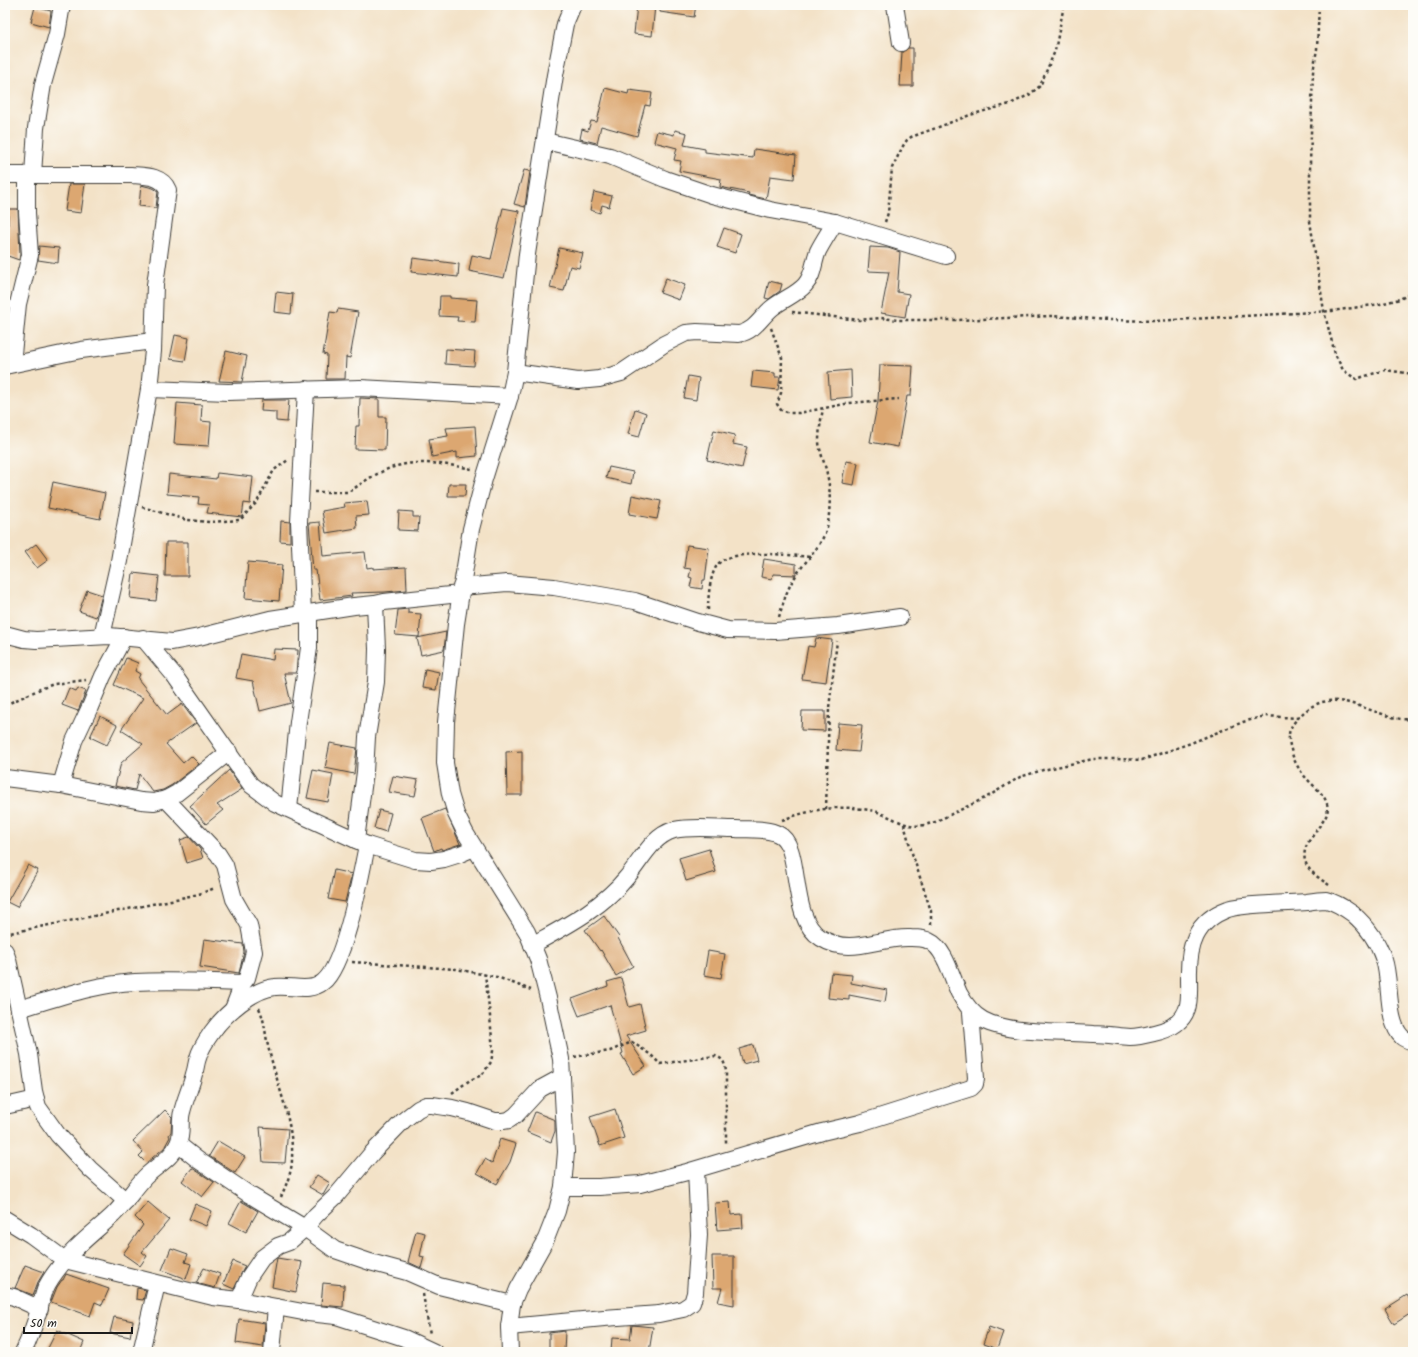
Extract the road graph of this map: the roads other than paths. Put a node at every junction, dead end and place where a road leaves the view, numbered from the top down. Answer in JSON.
{"nodes":[{"id":1,"x":62,"y":5,"type":"edge"},
{"id":2,"x":573,"y":5,"type":"edge"},
{"id":3,"x":896,"y":5,"type":"edge"},
{"id":4,"x":901,"y":43,"type":"dead end"},
{"id":5,"x":546,"y":141,"type":"junction"},
{"id":6,"x":5,"y":175,"type":"edge"},
{"id":7,"x":30,"y":175,"type":"junction"},
{"id":8,"x":835,"y":222,"type":"junction"},
{"id":9,"x":946,"y":256,"type":"dead end"},
{"id":10,"x":153,"y":341,"type":"junction"},
{"id":11,"x":9,"y":365,"type":"edge"},
{"id":12,"x":515,"y":372,"type":"junction"},
{"id":13,"x":149,"y":389,"type":"junction"},
{"id":14,"x":306,"y":389,"type":"junction"},
{"id":15,"x":510,"y":396,"type":"junction"},
{"id":16,"x":460,"y":590,"type":"junction"},
{"id":17,"x":374,"y":604,"type":"junction"},
{"id":18,"x":306,"y":613,"type":"junction"},
{"id":19,"x":900,"y":617,"type":"dead end"},
{"id":20,"x":5,"y":634,"type":"edge"},
{"id":21,"x":102,"y":636,"type":"junction"},
{"id":22,"x":124,"y":636,"type":"junction"},
{"id":23,"x":143,"y":638,"type":"junction"},
{"id":24,"x":229,"y":752,"type":"junction"},
{"id":25,"x":5,"y":778,"type":"edge"},
{"id":26,"x":62,"y":785,"type":"junction"},
{"id":27,"x":166,"y":799,"type":"junction"},
{"id":28,"x":289,"y":809,"type":"junction"},
{"id":29,"x":362,"y":843,"type":"junction"},
{"id":30,"x":474,"y":848,"type":"junction"},
{"id":31,"x":532,"y":945,"type":"junction"},
{"id":32,"x":5,"y":951,"type":"edge"},
{"id":33,"x":248,"y":989,"type":"junction"},
{"id":34,"x":19,"y":1009,"type":"junction"},
{"id":35,"x":971,"y":1012,"type":"junction"},
{"id":36,"x":1413,"y":1042,"type":"edge"},
{"id":37,"x":562,"y":1077,"type":"junction"},
{"id":38,"x":36,"y":1099,"type":"junction"},
{"id":39,"x":5,"y":1106,"type":"edge"},
{"id":40,"x":178,"y":1144,"type":"junction"},
{"id":41,"x":696,"y":1170,"type":"junction"},
{"id":42,"x":563,"y":1187,"type":"junction"},
{"id":43,"x":126,"y":1201,"type":"junction"},
{"id":44,"x":5,"y":1219,"type":"edge"},
{"id":45,"x":305,"y":1228,"type":"junction"},
{"id":46,"x":65,"y":1260,"type":"junction"},
{"id":47,"x":158,"y":1284,"type":"junction"},
{"id":48,"x":5,"y":1295,"type":"edge"},
{"id":49,"x":239,"y":1300,"type":"junction"},
{"id":50,"x":512,"y":1304,"type":"junction"},
{"id":51,"x":276,"y":1307,"type":"junction"},
{"id":52,"x":40,"y":1309,"type":"junction"},
{"id":53,"x":509,"y":1327,"type":"junction"},
{"id":54,"x":433,"y":1346,"type":"edge"},
{"id":55,"x":23,"y":1352,"type":"edge"},
{"id":56,"x":141,"y":1352,"type":"edge"},
{"id":57,"x":272,"y":1352,"type":"edge"},
{"id":58,"x":510,"y":1352,"type":"edge"}],
"edges":[{"from":1,"to":7,"type":"street"},
{"from":2,"to":5,"type":"street"},
{"from":3,"to":4,"type":"street"},
{"from":5,"to":8,"type":"street"},
{"from":5,"to":12,"type":"street"},
{"from":6,"to":7,"type":"street"},
{"from":7,"to":10,"type":"street"},
{"from":7,"to":11,"type":"street"},
{"from":8,"to":9,"type":"street"},
{"from":8,"to":12,"type":"street"},
{"from":10,"to":11,"type":"street"},
{"from":10,"to":13,"type":"street"},
{"from":12,"to":15,"type":"street"},
{"from":13,"to":14,"type":"street"},
{"from":13,"to":21,"type":"street"},
{"from":14,"to":15,"type":"street"},
{"from":14,"to":18,"type":"street"},
{"from":15,"to":16,"type":"street"},
{"from":16,"to":17,"type":"street"},
{"from":16,"to":19,"type":"street"},
{"from":16,"to":30,"type":"street"},
{"from":17,"to":18,"type":"street"},
{"from":17,"to":29,"type":"street"},
{"from":18,"to":23,"type":"street"},
{"from":18,"to":28,"type":"street"},
{"from":20,"to":21,"type":"street"},
{"from":21,"to":22,"type":"street"},
{"from":22,"to":23,"type":"street"},
{"from":22,"to":26,"type":"street"},
{"from":23,"to":24,"type":"street"},
{"from":24,"to":27,"type":"street"},
{"from":24,"to":28,"type":"street"},
{"from":25,"to":26,"type":"street"},
{"from":26,"to":27,"type":"street"},
{"from":27,"to":33,"type":"street"},
{"from":28,"to":29,"type":"street"},
{"from":29,"to":30,"type":"street"},
{"from":29,"to":33,"type":"street"},
{"from":30,"to":31,"type":"street"},
{"from":31,"to":35,"type":"street"},
{"from":31,"to":37,"type":"street"},
{"from":32,"to":34,"type":"street"},
{"from":33,"to":34,"type":"street"},
{"from":33,"to":40,"type":"street"},
{"from":34,"to":38,"type":"street"},
{"from":35,"to":36,"type":"street"},
{"from":35,"to":41,"type":"street"},
{"from":37,"to":42,"type":"street"},
{"from":37,"to":45,"type":"street"},
{"from":38,"to":39,"type":"street"},
{"from":38,"to":43,"type":"street"},
{"from":40,"to":43,"type":"street"},
{"from":40,"to":45,"type":"street"},
{"from":41,"to":42,"type":"street"},
{"from":41,"to":53,"type":"street"},
{"from":42,"to":50,"type":"street"},
{"from":43,"to":46,"type":"street"},
{"from":44,"to":46,"type":"street"},
{"from":45,"to":49,"type":"street"},
{"from":45,"to":50,"type":"street"},
{"from":46,"to":47,"type":"street"},
{"from":46,"to":52,"type":"street"},
{"from":47,"to":49,"type":"street"},
{"from":47,"to":56,"type":"street"},
{"from":48,"to":52,"type":"street"},
{"from":49,"to":51,"type":"street"},
{"from":50,"to":53,"type":"street"},
{"from":51,"to":54,"type":"street"},
{"from":51,"to":57,"type":"street"},
{"from":52,"to":55,"type":"street"},
{"from":53,"to":58,"type":"street"}]}
